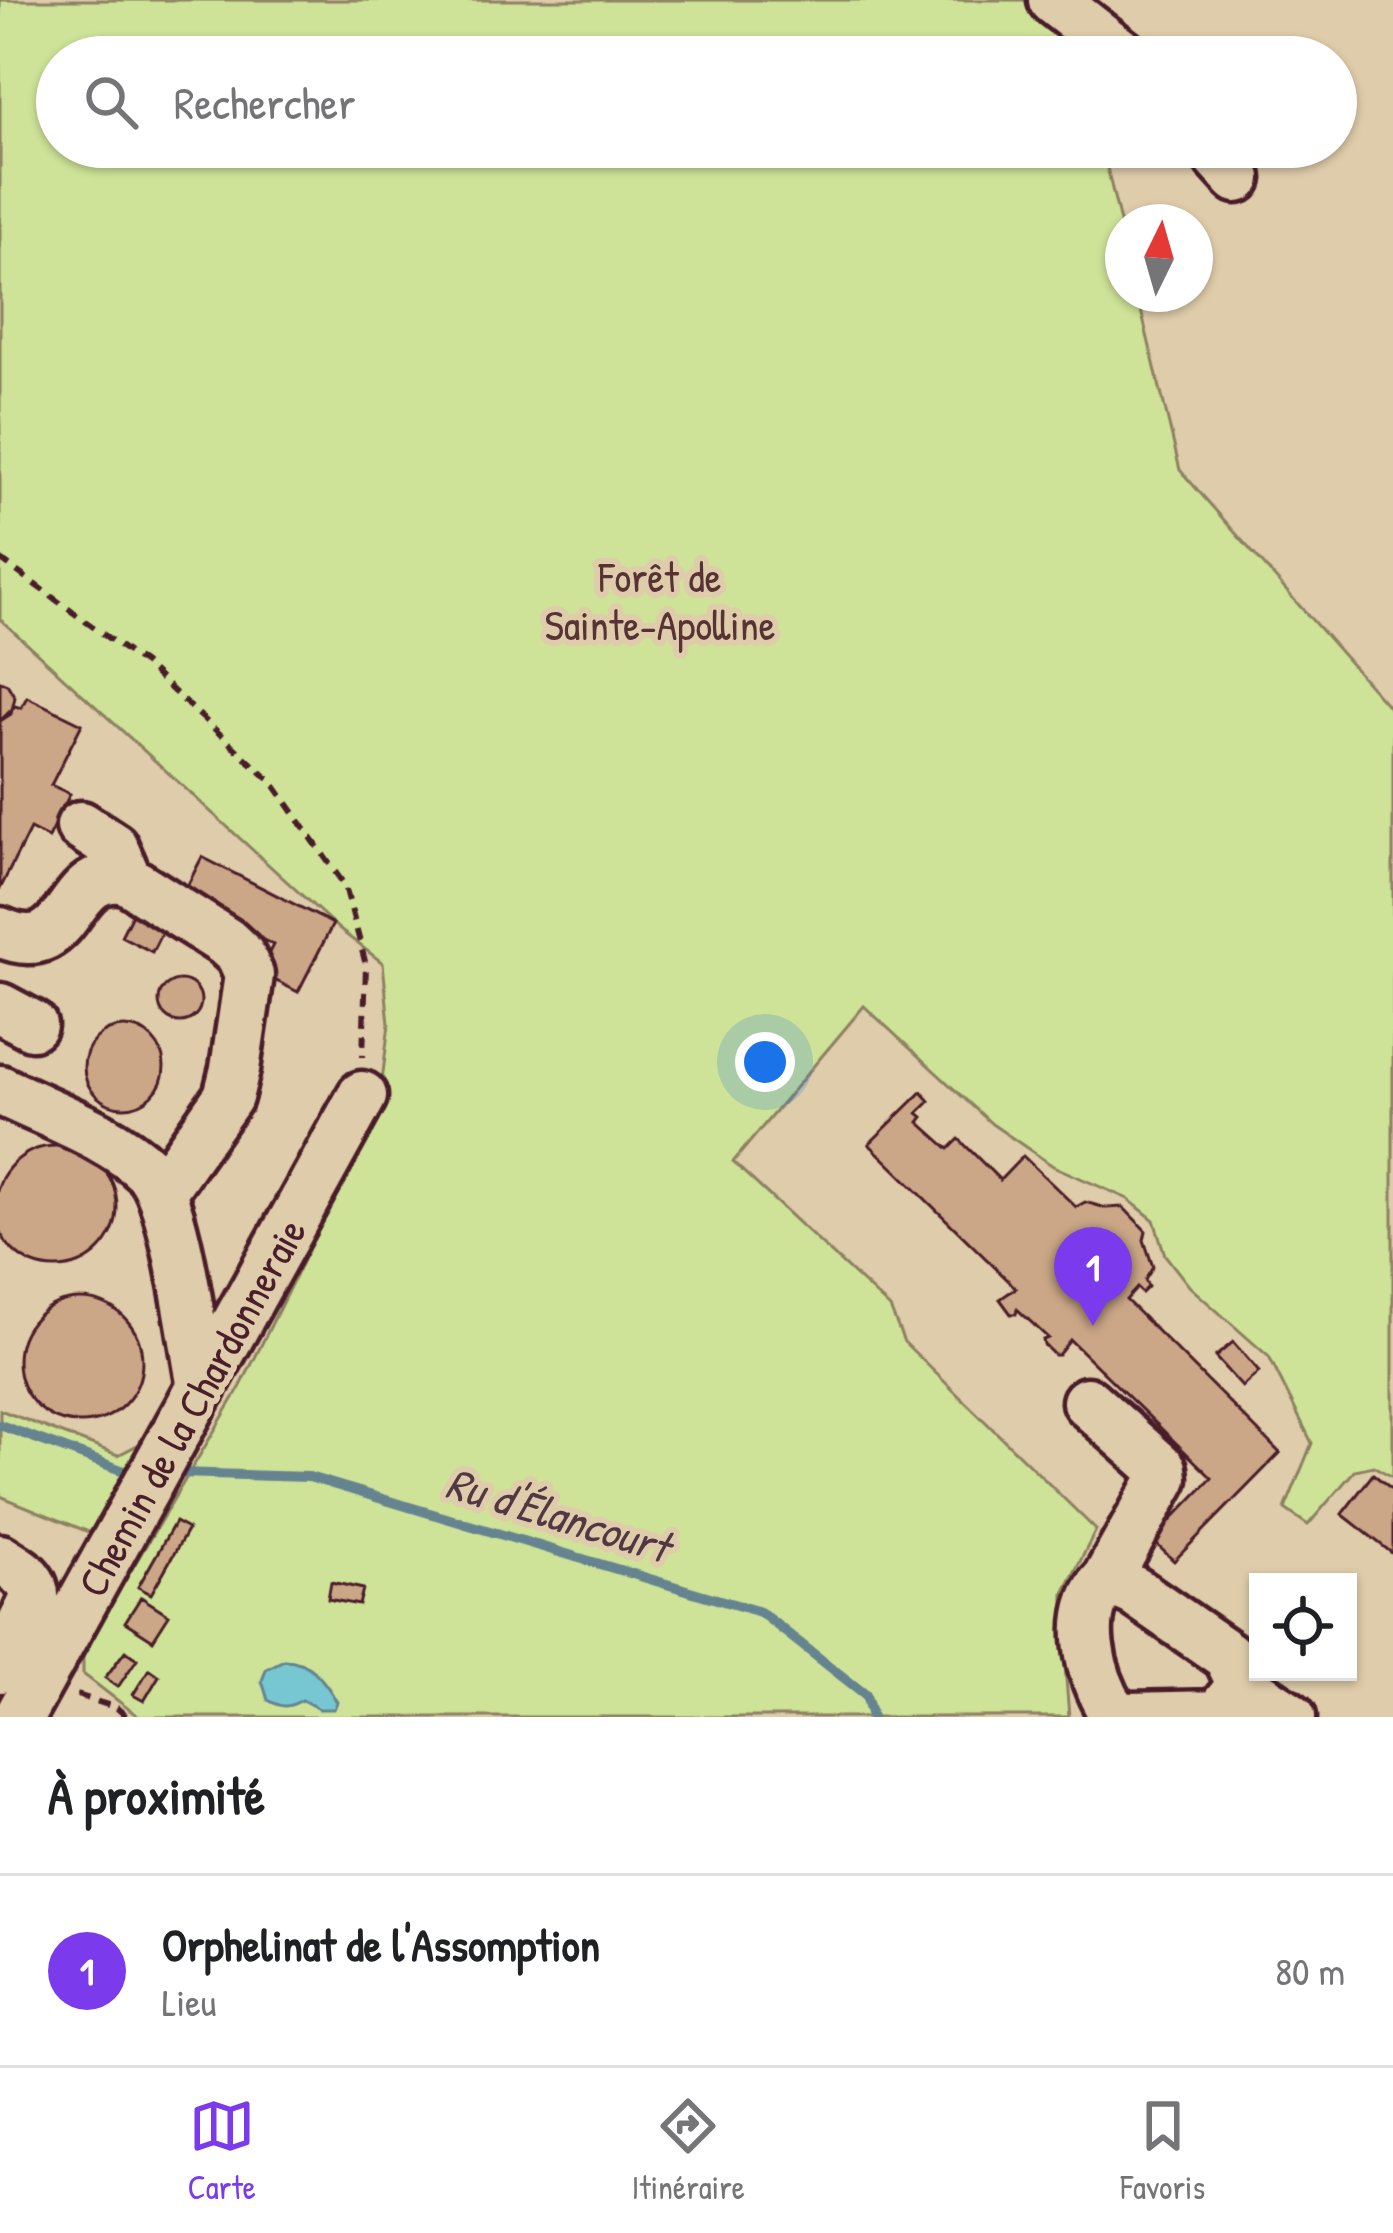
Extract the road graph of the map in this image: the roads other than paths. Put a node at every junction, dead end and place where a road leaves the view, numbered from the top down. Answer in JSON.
{"nodes":[{"id":1,"x":1053,"y":0,"type":"edge"},
{"id":2,"x":1099,"y":36,"type":"edge"},
{"id":3,"x":81,"y":826,"type":"dead end"},
{"id":4,"x":127,"y":879,"type":"junction"},
{"id":5,"x":0,"y":932,"type":"edge"},
{"id":6,"x":0,"y":1090,"type":"edge"},
{"id":7,"x":362,"y":1096,"type":"road end"},
{"id":8,"x":161,"y":1192,"type":"junction"},
{"id":9,"x":202,"y":1387,"type":"junction"},
{"id":10,"x":1087,"y":1402,"type":"dead end"},
{"id":11,"x":0,"y":1559,"type":"edge"},
{"id":12,"x":1108,"y":1579,"type":"junction"},
{"id":13,"x":15,"y":1685,"type":"edge"},
{"id":14,"x":1242,"y":1685,"type":"junction"},
{"id":15,"x":1129,"y":1717,"type":"edge"},
{"id":16,"x":1291,"y":1717,"type":"edge"}],
"edges":[{"from":1,"to":2,"type":"street"},
{"from":3,"to":4,"type":"street"},
{"from":4,"to":5,"type":"street"},
{"from":4,"to":8,"type":"street"},
{"from":6,"to":8,"type":"street"},
{"from":7,"to":9,"type":"street","name":"Chemin de la Chardonneraie"},
{"from":8,"to":9,"type":"street"},
{"from":9,"to":13,"type":"street","name":"Chemin de la Chardonneraie"},
{"from":10,"to":12,"type":"street"},
{"from":11,"to":13,"type":"street"},
{"from":12,"to":14,"type":"street"},
{"from":12,"to":15,"type":"street"},
{"from":14,"to":15,"type":"street"},
{"from":14,"to":16,"type":"street"}]}
